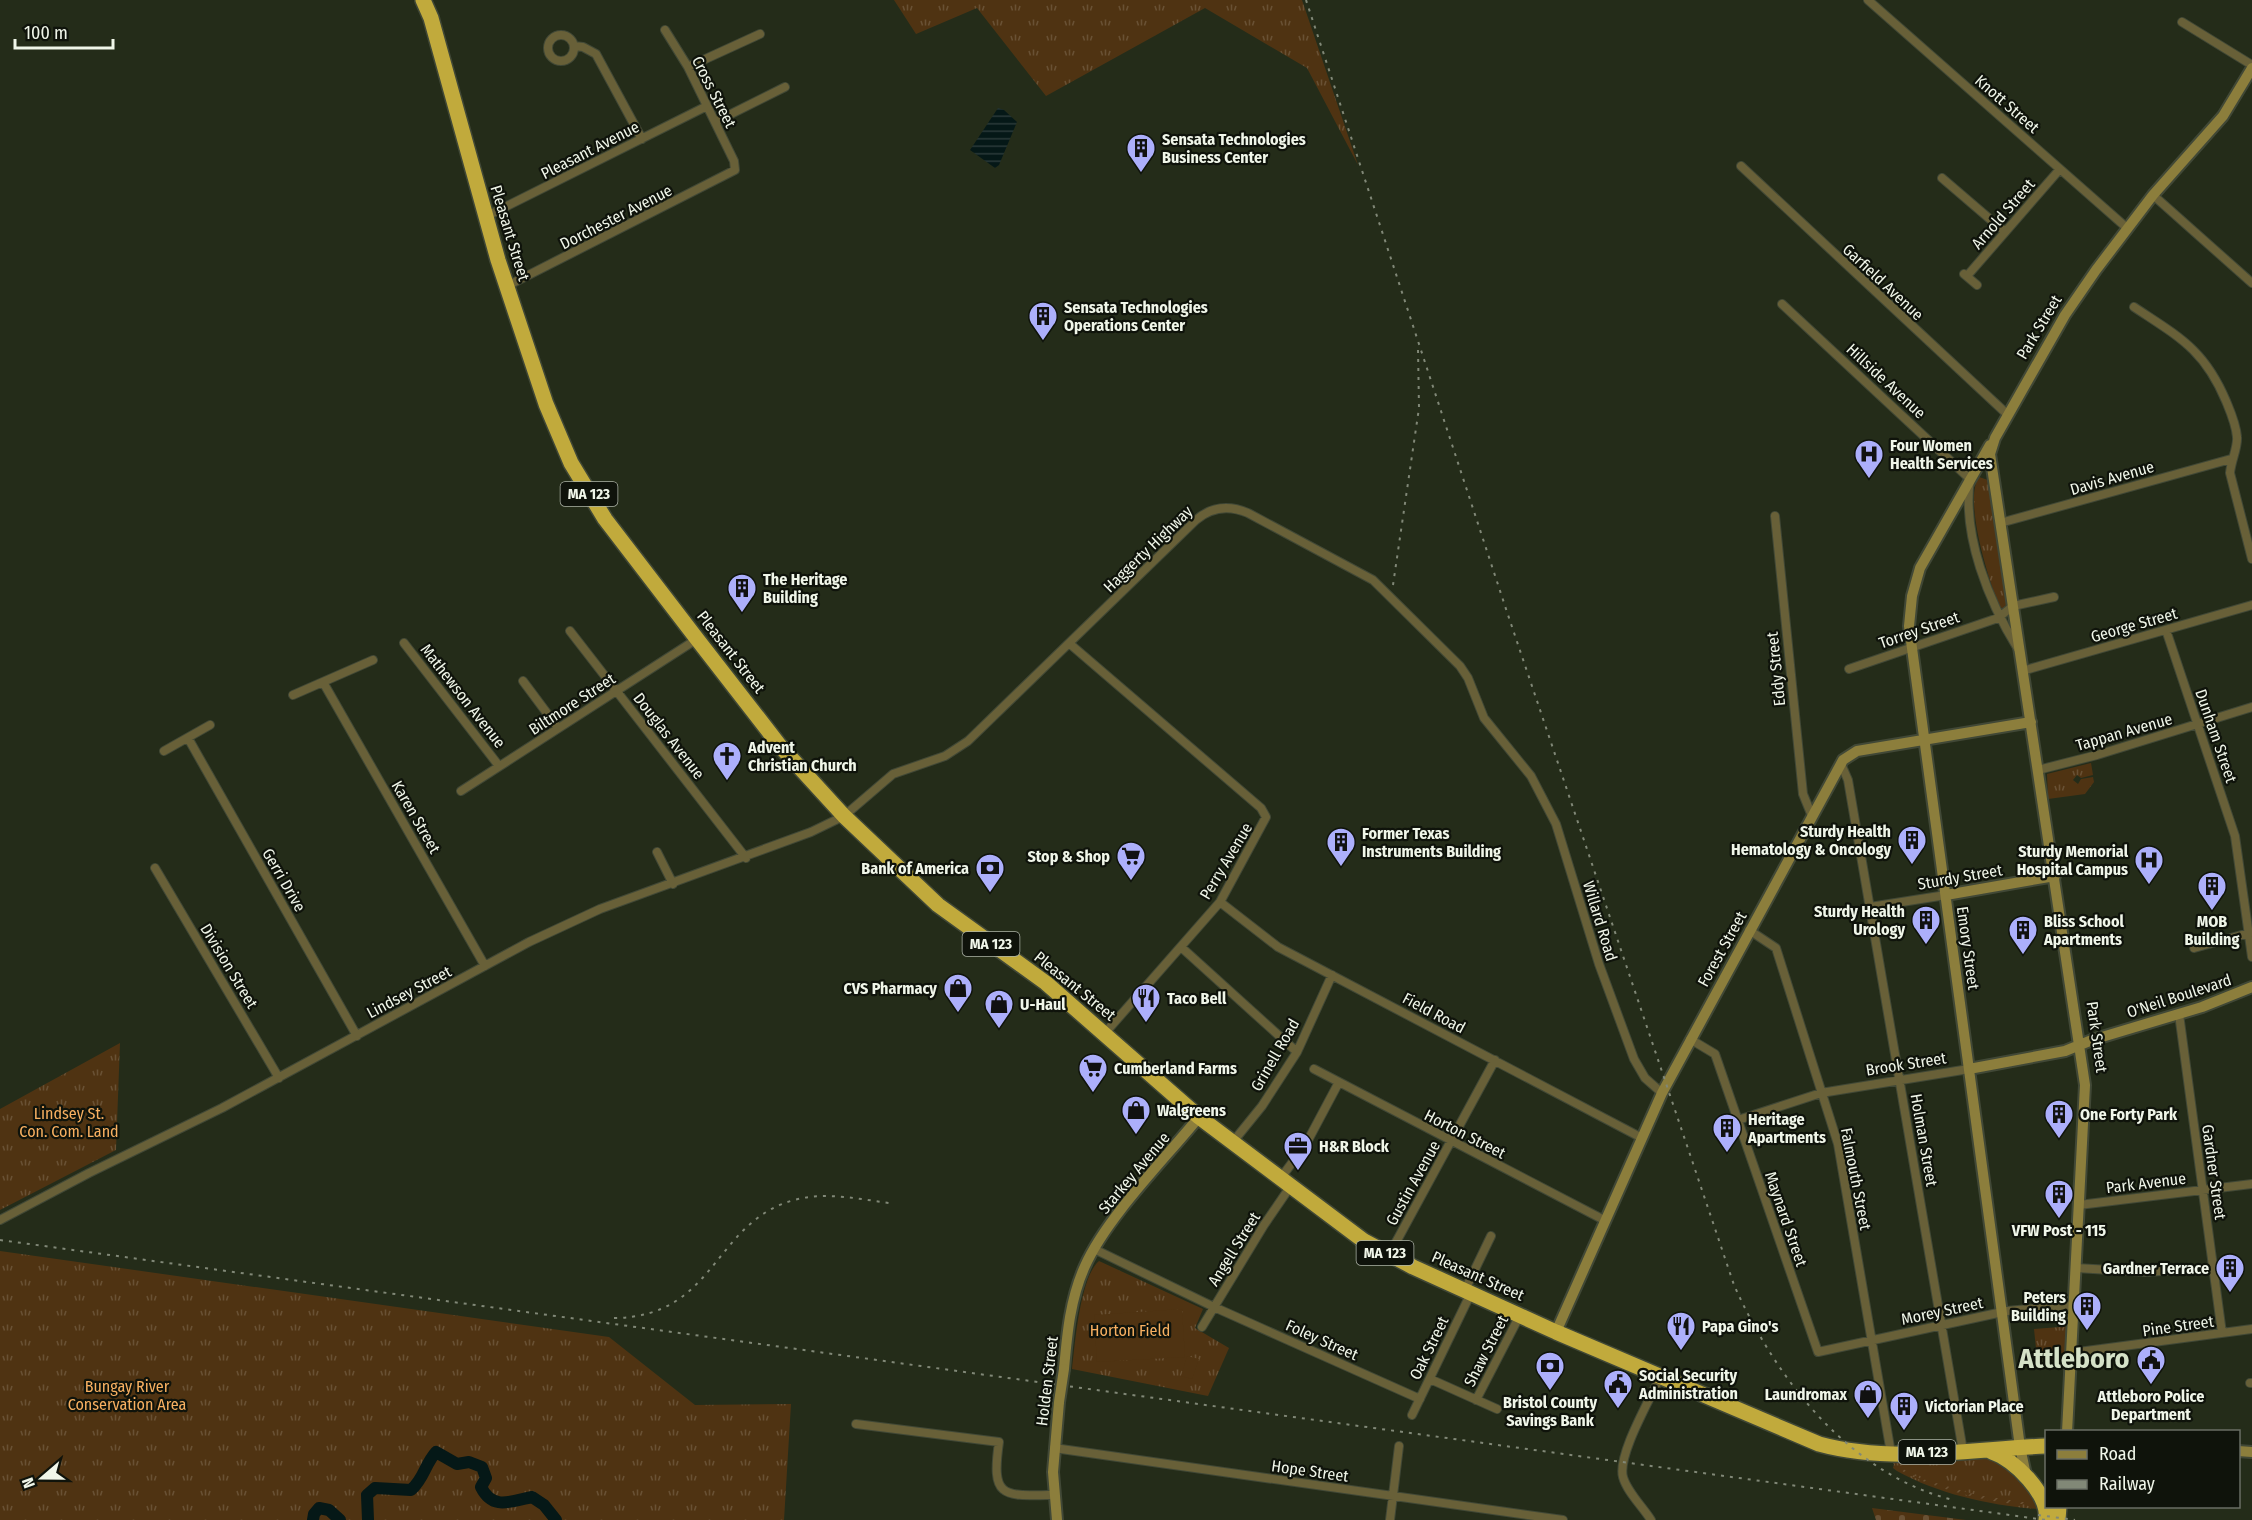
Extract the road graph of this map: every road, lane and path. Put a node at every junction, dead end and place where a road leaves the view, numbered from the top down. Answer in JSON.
{"nodes":[{"id":1,"x":423,"y":0,"type":"edge"},
{"id":2,"x":1868,"y":0,"type":"edge"},
{"id":3,"x":2182,"y":22,"type":"dead end"},
{"id":4,"x":665,"y":30,"type":"dead end"},
{"id":5,"x":760,"y":34,"type":"dead end"},
{"id":6,"x":574,"y":46,"type":"dead end"},
{"id":7,"x":688,"y":67,"type":"junction"},
{"id":8,"x":2252,"y":67,"type":"edge"},
{"id":9,"x":785,"y":87,"type":"dead end"},
{"id":10,"x":707,"y":106,"type":"junction"},
{"id":11,"x":714,"y":122,"type":"junction"},
{"id":12,"x":642,"y":139,"type":"junction"},
{"id":13,"x":1741,"y":166,"type":"dead end"},
{"id":14,"x":735,"y":169,"type":"joint"},
{"id":15,"x":2060,"y":169,"type":"junction"},
{"id":16,"x":1942,"y":178,"type":"dead end"},
{"id":17,"x":2153,"y":195,"type":"junction"},
{"id":18,"x":484,"y":217,"type":"junction"},
{"id":19,"x":2127,"y":228,"type":"junction"},
{"id":20,"x":2005,"y":232,"type":"junction"},
{"id":21,"x":2252,"y":283,"type":"edge"},
{"id":22,"x":1977,"y":285,"type":"dead end"},
{"id":23,"x":507,"y":286,"type":"junction"},
{"id":24,"x":1782,"y":304,"type":"dead end"},
{"id":25,"x":2134,"y":307,"type":"dead end"},
{"id":26,"x":2008,"y":416,"type":"junction"},
{"id":27,"x":1995,"y":438,"type":"junction"},
{"id":28,"x":2231,"y":459,"type":"junction"},
{"id":29,"x":1992,"y":475,"type":"junction"},
{"id":30,"x":1971,"y":477,"type":"junction"},
{"id":31,"x":1775,"y":516,"type":"dead end"},
{"id":32,"x":2000,"y":523,"type":"junction"},
{"id":33,"x":2252,"y":559,"type":"edge"},
{"id":34,"x":2054,"y":597,"type":"dead end"},
{"id":35,"x":2252,"y":605,"type":"edge"},
{"id":36,"x":2013,"y":606,"type":"junction"},
{"id":37,"x":1998,"y":618,"type":"junction"},
{"id":38,"x":2166,"y":630,"type":"junction"},
{"id":39,"x":570,"y":631,"type":"dead end"},
{"id":40,"x":697,"y":639,"type":"junction"},
{"id":41,"x":404,"y":643,"type":"dead end"},
{"id":42,"x":1070,"y":644,"type":"junction"},
{"id":43,"x":1911,"y":647,"type":"junction"},
{"id":44,"x":2020,"y":652,"type":"junction"},
{"id":45,"x":373,"y":660,"type":"dead end"},
{"id":46,"x":1849,"y":669,"type":"dead end"},
{"id":47,"x":2022,"y":671,"type":"junction"},
{"id":48,"x":523,"y":681,"type":"dead end"},
{"id":49,"x":323,"y":682,"type":"junction"},
{"id":50,"x":616,"y":691,"type":"junction"},
{"id":51,"x":293,"y":695,"type":"dead end"},
{"id":52,"x":2252,"y":707,"type":"edge"},
{"id":53,"x":2031,"y":722,"type":"junction"},
{"id":54,"x":2198,"y":724,"type":"junction"},
{"id":55,"x":210,"y":725,"type":"dead end"},
{"id":56,"x":558,"y":728,"type":"junction"},
{"id":57,"x":188,"y":738,"type":"junction"},
{"id":58,"x":1924,"y":740,"type":"junction"},
{"id":59,"x":164,"y":751,"type":"dead end"},
{"id":60,"x":1514,"y":756,"type":"joint"},
{"id":61,"x":1840,"y":764,"type":"junction"},
{"id":62,"x":499,"y":766,"type":"junction"},
{"id":63,"x":2038,"y":770,"type":"junction"},
{"id":64,"x":461,"y":791,"type":"dead end"},
{"id":65,"x":844,"y":816,"type":"junction"},
{"id":66,"x":1812,"y":816,"type":"junction"},
{"id":67,"x":657,"y":852,"type":"dead end"},
{"id":68,"x":746,"y":858,"type":"junction"},
{"id":69,"x":155,"y":868,"type":"dead end"},
{"id":70,"x":2055,"y":876,"type":"junction"},
{"id":71,"x":673,"y":884,"type":"junction"},
{"id":72,"x":1946,"y":895,"type":"junction"},
{"id":73,"x":1220,"y":902,"type":"junction"},
{"id":74,"x":1870,"y":906,"type":"junction"},
{"id":75,"x":1749,"y":930,"type":"junction"},
{"id":76,"x":2249,"y":933,"type":"junction"},
{"id":77,"x":1182,"y":947,"type":"junction"},
{"id":78,"x":2194,"y":948,"type":"dead end"},
{"id":79,"x":2252,"y":957,"type":"edge"},
{"id":80,"x":485,"y":966,"type":"junction"},
{"id":81,"x":1332,"y":975,"type":"junction"},
{"id":82,"x":2252,"y":987,"type":"edge"},
{"id":83,"x":2179,"y":1014,"type":"junction"},
{"id":84,"x":1105,"y":1033,"type":"junction"},
{"id":85,"x":357,"y":1036,"type":"junction"},
{"id":86,"x":1690,"y":1039,"type":"junction"},
{"id":87,"x":2080,"y":1044,"type":"junction"},
{"id":88,"x":1297,"y":1052,"type":"junction"},
{"id":89,"x":1495,"y":1060,"type":"junction"},
{"id":90,"x":1314,"y":1069,"type":"dead end"},
{"id":91,"x":1969,"y":1069,"type":"junction"},
{"id":92,"x":279,"y":1078,"type":"junction"},
{"id":93,"x":1900,"y":1080,"type":"junction"},
{"id":94,"x":1340,"y":1082,"type":"junction"},
{"id":95,"x":1662,"y":1093,"type":"junction"},
{"id":96,"x":1821,"y":1093,"type":"junction"},
{"id":97,"x":1199,"y":1117,"type":"junction"},
{"id":98,"x":1738,"y":1120,"type":"junction"},
{"id":99,"x":1642,"y":1138,"type":"junction"},
{"id":100,"x":1451,"y":1142,"type":"junction"},
{"id":101,"x":1232,"y":1143,"type":"junction"},
{"id":102,"x":1285,"y":1183,"type":"junction"},
{"id":103,"x":2252,"y":1184,"type":"edge"},
{"id":104,"x":2203,"y":1190,"type":"junction"},
{"id":105,"x":2079,"y":1205,"type":"junction"},
{"id":106,"x":0,"y":1220,"type":"edge"},
{"id":107,"x":1606,"y":1221,"type":"junction"},
{"id":108,"x":1491,"y":1236,"type":"dead end"},
{"id":109,"x":1094,"y":1249,"type":"junction"},
{"id":110,"x":1389,"y":1255,"type":"junction"},
{"id":111,"x":2076,"y":1268,"type":"junction"},
{"id":112,"x":2213,"y":1268,"type":"junction"},
{"id":113,"x":1468,"y":1292,"type":"junction"},
{"id":114,"x":2074,"y":1305,"type":"junction"},
{"id":115,"x":1214,"y":1307,"type":"junction"},
{"id":116,"x":2002,"y":1312,"type":"junction"},
{"id":117,"x":1520,"y":1315,"type":"junction"},
{"id":118,"x":1942,"y":1325,"type":"junction"},
{"id":119,"x":1203,"y":1327,"type":"dead end"},
{"id":120,"x":2252,"y":1329,"type":"edge"},
{"id":121,"x":1556,"y":1332,"type":"junction"},
{"id":122,"x":2222,"y":1333,"type":"junction"},
{"id":123,"x":1872,"y":1340,"type":"junction"},
{"id":124,"x":1818,"y":1352,"type":"joint"},
{"id":125,"x":2072,"y":1353,"type":"junction"},
{"id":126,"x":1660,"y":1377,"type":"junction"},
{"id":127,"x":1430,"y":1379,"type":"junction"},
{"id":128,"x":1420,"y":1399,"type":"junction"},
{"id":129,"x":1476,"y":1400,"type":"junction"},
{"id":130,"x":1497,"y":1409,"type":"dead end"},
{"id":131,"x":1412,"y":1415,"type":"dead end"},
{"id":132,"x":856,"y":1424,"type":"dead end"},
{"id":133,"x":2067,"y":1430,"type":"edge"},
{"id":134,"x":1399,"y":1446,"type":"dead end"},
{"id":135,"x":2045,"y":1446,"type":"edge"},
{"id":136,"x":1054,"y":1448,"type":"junction"},
{"id":137,"x":2020,"y":1448,"type":"junction"},
{"id":138,"x":1985,"y":1450,"type":"junction"},
{"id":139,"x":1963,"y":1451,"type":"junction"},
{"id":140,"x":1891,"y":1453,"type":"junction"},
{"id":141,"x":2037,"y":1488,"type":"edge"},
{"id":142,"x":1053,"y":1495,"type":"junction"},
{"id":143,"x":1393,"y":1496,"type":"junction"},
{"id":144,"x":2045,"y":1507,"type":"edge"},
{"id":145,"x":1057,"y":1520,"type":"edge"},
{"id":146,"x":1390,"y":1520,"type":"edge"},
{"id":147,"x":1563,"y":1520,"type":"edge"},
{"id":148,"x":1651,"y":1520,"type":"edge"}],
"edges":[{"from":1,"to":18,"type":"highway","name":"Pleasant Street","number":"MA 123"},
{"from":2,"to":15,"type":"street","name":"Knott Street"},
{"from":3,"to":8,"type":"street"},
{"from":4,"to":7,"type":"street","name":"Cross Street"},
{"from":5,"to":7,"type":"street"},
{"from":6,"to":12,"type":"street"},
{"from":7,"to":10,"type":"street","name":"Cross Street"},
{"from":8,"to":17,"type":"main road","name":"Park Street"},
{"from":9,"to":11,"type":"street"},
{"from":10,"to":11,"type":"street","name":"Cross Street"},
{"from":10,"to":12,"type":"street","name":"Pleasant Avenue"},
{"from":11,"to":14,"type":"street","name":"Cross Street"},
{"from":12,"to":18,"type":"street","name":"Pleasant Avenue"},
{"from":13,"to":26,"type":"street","name":"Garfield Avenue"},
{"from":14,"to":23,"type":"street","name":"Dorchester Avenue"},
{"from":15,"to":19,"type":"street","name":"Knott Street"},
{"from":15,"to":20,"type":"street","name":"Arnold Street"},
{"from":16,"to":20,"type":"street"},
{"from":17,"to":19,"type":"main road","name":"Park Street"},
{"from":17,"to":21,"type":"street"},
{"from":18,"to":23,"type":"highway","name":"Pleasant Street","number":"MA 123"},
{"from":19,"to":26,"type":"main road","name":"Park Street"},
{"from":20,"to":22,"type":"street","name":"Arnold Street"},
{"from":23,"to":40,"type":"highway","name":"Pleasant Street","number":"MA 123"},
{"from":24,"to":30,"type":"street","name":"Hillside Avenue"},
{"from":25,"to":28,"type":"street"},
{"from":26,"to":27,"type":"main road","name":"Park Street"},
{"from":27,"to":29,"type":"main road","name":"Park Street"},
{"from":27,"to":30,"type":"main road","name":"Emory Street"},
{"from":28,"to":32,"type":"street","name":"Davis Avenue"},
{"from":28,"to":33,"type":"street"},
{"from":29,"to":30,"type":"main road"},
{"from":29,"to":32,"type":"main road","name":"Park Street"},
{"from":30,"to":37,"type":"street","name":"Park Street"},
{"from":30,"to":43,"type":"main road","name":"Emory Street"},
{"from":31,"to":66,"type":"street","name":"Eddy Street"},
{"from":32,"to":36,"type":"main road","name":"Park Street"},
{"from":34,"to":36,"type":"street"},
{"from":35,"to":38,"type":"street","name":"George Street"},
{"from":36,"to":37,"type":"street"},
{"from":36,"to":44,"type":"main road","name":"Park Street"},
{"from":37,"to":43,"type":"street","name":"Torrey Street"},
{"from":37,"to":44,"type":"street","name":"Park Street"},
{"from":38,"to":47,"type":"street","name":"George Street"},
{"from":38,"to":54,"type":"street","name":"Dunham Street"},
{"from":39,"to":50,"type":"street","name":"Douglas Avenue"},
{"from":40,"to":50,"type":"street","name":"Biltmore Street"},
{"from":40,"to":65,"type":"highway","name":"Pleasant Street","number":"MA 123"},
{"from":41,"to":62,"type":"street","name":"Mathewson Avenue"},
{"from":42,"to":60,"type":"street","name":"Haggerty Highway"},
{"from":42,"to":65,"type":"street","name":"Haggerty Highway"},
{"from":42,"to":73,"type":"street","name":"Perry Avenue"},
{"from":43,"to":46,"type":"street","name":"Torrey Street"},
{"from":43,"to":58,"type":"main road","name":"Emory Street"},
{"from":44,"to":47,"type":"main road","name":"Park Street"},
{"from":45,"to":49,"type":"street"},
{"from":47,"to":53,"type":"main road","name":"Park Street"},
{"from":48,"to":56,"type":"street"},
{"from":49,"to":51,"type":"street"},
{"from":49,"to":80,"type":"street","name":"Karen Street"},
{"from":50,"to":56,"type":"street","name":"Biltmore Street"},
{"from":50,"to":68,"type":"street","name":"Douglas Avenue"},
{"from":52,"to":54,"type":"street","name":"Tappan Avenue"},
{"from":53,"to":58,"type":"main road"},
{"from":53,"to":63,"type":"main road","name":"Park Street"},
{"from":54,"to":63,"type":"street","name":"Tappan Avenue"},
{"from":54,"to":76,"type":"street","name":"Dunham Street"},
{"from":55,"to":57,"type":"street"},
{"from":56,"to":62,"type":"street","name":"Biltmore Street"},
{"from":57,"to":59,"type":"street"},
{"from":57,"to":85,"type":"street","name":"Gerri Drive"},
{"from":58,"to":61,"type":"main road"},
{"from":58,"to":72,"type":"main road","name":"Emory Street"},
{"from":60,"to":95,"type":"street","name":"Willard Road"},
{"from":61,"to":66,"type":"main road","name":"Forest Street"},
{"from":61,"to":74,"type":"street","name":"Holman Street"},
{"from":62,"to":64,"type":"street","name":"Biltmore Street"},
{"from":63,"to":70,"type":"main road","name":"Park Street"},
{"from":65,"to":68,"type":"street","name":"Lindsey Street"},
{"from":65,"to":84,"type":"highway","name":"Pleasant Street","number":"MA 123"},
{"from":66,"to":75,"type":"main road","name":"Forest Street"},
{"from":67,"to":71,"type":"street"},
{"from":68,"to":71,"type":"street","name":"Lindsey Street"},
{"from":69,"to":92,"type":"street","name":"Division Street"},
{"from":70,"to":72,"type":"main road","name":"Sturdy Street"},
{"from":70,"to":87,"type":"main road","name":"Park Street"},
{"from":71,"to":80,"type":"street","name":"Lindsey Street"},
{"from":72,"to":74,"type":"street","name":"Sturdy Street"},
{"from":72,"to":91,"type":"main road","name":"Emory Street"},
{"from":73,"to":77,"type":"street","name":"Perry Avenue"},
{"from":73,"to":81,"type":"street","name":"Field Road"},
{"from":74,"to":93,"type":"street","name":"Holman Street"},
{"from":75,"to":86,"type":"main road","name":"Forest Street"},
{"from":75,"to":96,"type":"street","name":"Falmouth Street"},
{"from":76,"to":78,"type":"street"},
{"from":76,"to":79,"type":"street","name":"Dunham Street"},
{"from":77,"to":84,"type":"street","name":"Perry Avenue"},
{"from":77,"to":88,"type":"street"},
{"from":80,"to":85,"type":"street","name":"Lindsey Street"},
{"from":81,"to":88,"type":"street","name":"Grinell Road"},
{"from":81,"to":89,"type":"street","name":"Field Road"},
{"from":82,"to":83,"type":"main road","name":"O'Neil Boulevard"},
{"from":83,"to":87,"type":"main road","name":"O'Neil Boulevard"},
{"from":83,"to":104,"type":"street","name":"Gardner Street"},
{"from":84,"to":97,"type":"highway","name":"Pleasant Street","number":"MA 123"},
{"from":85,"to":92,"type":"street","name":"Lindsey Street"},
{"from":86,"to":95,"type":"main road","name":"Forest Street"},
{"from":86,"to":98,"type":"street","name":"Maynard Street"},
{"from":87,"to":91,"type":"main road","name":"Brook Street"},
{"from":87,"to":105,"type":"main road","name":"Park Street"},
{"from":88,"to":101,"type":"street","name":"Grinell Road"},
{"from":89,"to":99,"type":"street","name":"Field Road"},
{"from":89,"to":100,"type":"street","name":"Gustin Avenue"},
{"from":90,"to":94,"type":"street","name":"Horton Street"},
{"from":91,"to":93,"type":"street","name":"Brook Street"},
{"from":91,"to":116,"type":"main road","name":"Emory Street"},
{"from":92,"to":106,"type":"street","name":"Lindsey Street"},
{"from":93,"to":96,"type":"street","name":"Brook Street"},
{"from":93,"to":118,"type":"street","name":"Holman Street"},
{"from":94,"to":100,"type":"street","name":"Horton Street"},
{"from":94,"to":102,"type":"street","name":"Angell Street"},
{"from":95,"to":99,"type":"main road","name":"Forest Street"},
{"from":96,"to":98,"type":"street","name":"Brook Street"},
{"from":96,"to":123,"type":"street","name":"Falmouth Street"},
{"from":97,"to":101,"type":"highway","name":"Pleasant Street","number":"MA 123"},
{"from":97,"to":109,"type":"main road","name":"Starkey Avenue"},
{"from":98,"to":124,"type":"street","name":"Maynard Street"},
{"from":99,"to":107,"type":"main road","name":"Forest Street"},
{"from":100,"to":107,"type":"street","name":"Horton Street"},
{"from":100,"to":110,"type":"street","name":"Gustin Avenue"},
{"from":101,"to":102,"type":"highway","name":"Pleasant Street","number":"MA 123"},
{"from":102,"to":110,"type":"highway","name":"Pleasant Street","number":"MA 123"},
{"from":102,"to":115,"type":"street","name":"Angell Street"},
{"from":103,"to":104,"type":"street","name":"Park Avenue"},
{"from":104,"to":105,"type":"street","name":"Park Avenue"},
{"from":104,"to":112,"type":"street","name":"Gardner Street"},
{"from":105,"to":111,"type":"main road","name":"Park Street"},
{"from":107,"to":121,"type":"main road","name":"Forest Street"},
{"from":108,"to":113,"type":"street","name":"Oak Street"},
{"from":109,"to":115,"type":"street","name":"Foley Street"},
{"from":109,"to":136,"type":"main road","name":"Holden Street","bridge":true},
{"from":110,"to":113,"type":"highway","name":"Pleasant Street","number":"MA 123"},
{"from":111,"to":112,"type":"street"},
{"from":111,"to":114,"type":"main road","name":"Park Street"},
{"from":112,"to":122,"type":"street","name":"Gardner Street"},
{"from":113,"to":117,"type":"highway","name":"Pleasant Street","number":"MA 123"},
{"from":113,"to":127,"type":"street","name":"Oak Street"},
{"from":114,"to":116,"type":"street","name":"Morey Street"},
{"from":114,"to":125,"type":"main road","name":"Park Street"},
{"from":115,"to":119,"type":"street","name":"Angell Street"},
{"from":115,"to":128,"type":"street","name":"Foley Street"},
{"from":116,"to":118,"type":"street","name":"Morey Street"},
{"from":116,"to":137,"type":"main road","name":"Emory Street"},
{"from":117,"to":121,"type":"highway","name":"Pleasant Street","number":"MA 123"},
{"from":117,"to":129,"type":"street","name":"Shaw Street"},
{"from":118,"to":123,"type":"street","name":"Morey Street"},
{"from":118,"to":139,"type":"street","name":"Holman Street"},
{"from":120,"to":122,"type":"street","name":"Pine Street"},
{"from":121,"to":126,"type":"highway","name":"Pleasant Street","number":"MA 123"},
{"from":122,"to":125,"type":"street","name":"Pine Street"},
{"from":123,"to":124,"type":"street","name":"Morey Street"},
{"from":123,"to":140,"type":"street","name":"Falmouth Street"},
{"from":125,"to":133,"type":"main road","name":"Park Street"},
{"from":126,"to":140,"type":"highway","name":"Pleasant Street","number":"MA 123"},
{"from":126,"to":148,"type":"street"},
{"from":127,"to":128,"type":"street","name":"Oak Street"},
{"from":127,"to":129,"type":"street"},
{"from":128,"to":131,"type":"street","name":"Oak Street"},
{"from":129,"to":130,"type":"street"},
{"from":132,"to":142,"type":"street"},
{"from":134,"to":143,"type":"street"},
{"from":135,"to":137,"type":"highway","name":"Pleasant Street","number":"MA 123"},
{"from":136,"to":142,"type":"main road","name":"Holden Street"},
{"from":136,"to":143,"type":"street","name":"Hope Street"},
{"from":137,"to":138,"type":"highway","name":"Pleasant Street","number":"MA 123"},
{"from":137,"to":141,"type":"main road","name":"Emory Street"},
{"from":138,"to":139,"type":"highway","name":"Pleasant Street","number":"MA 123"},
{"from":138,"to":141,"type":"highway","number":"MA 123"},
{"from":139,"to":140,"type":"highway","name":"Pleasant Street","number":"MA 123"},
{"from":141,"to":144,"type":"highway","number":"MA 123"},
{"from":142,"to":145,"type":"main road","name":"Holden Street"},
{"from":143,"to":146,"type":"street"},
{"from":143,"to":147,"type":"street","name":"Hope Street"}]}
